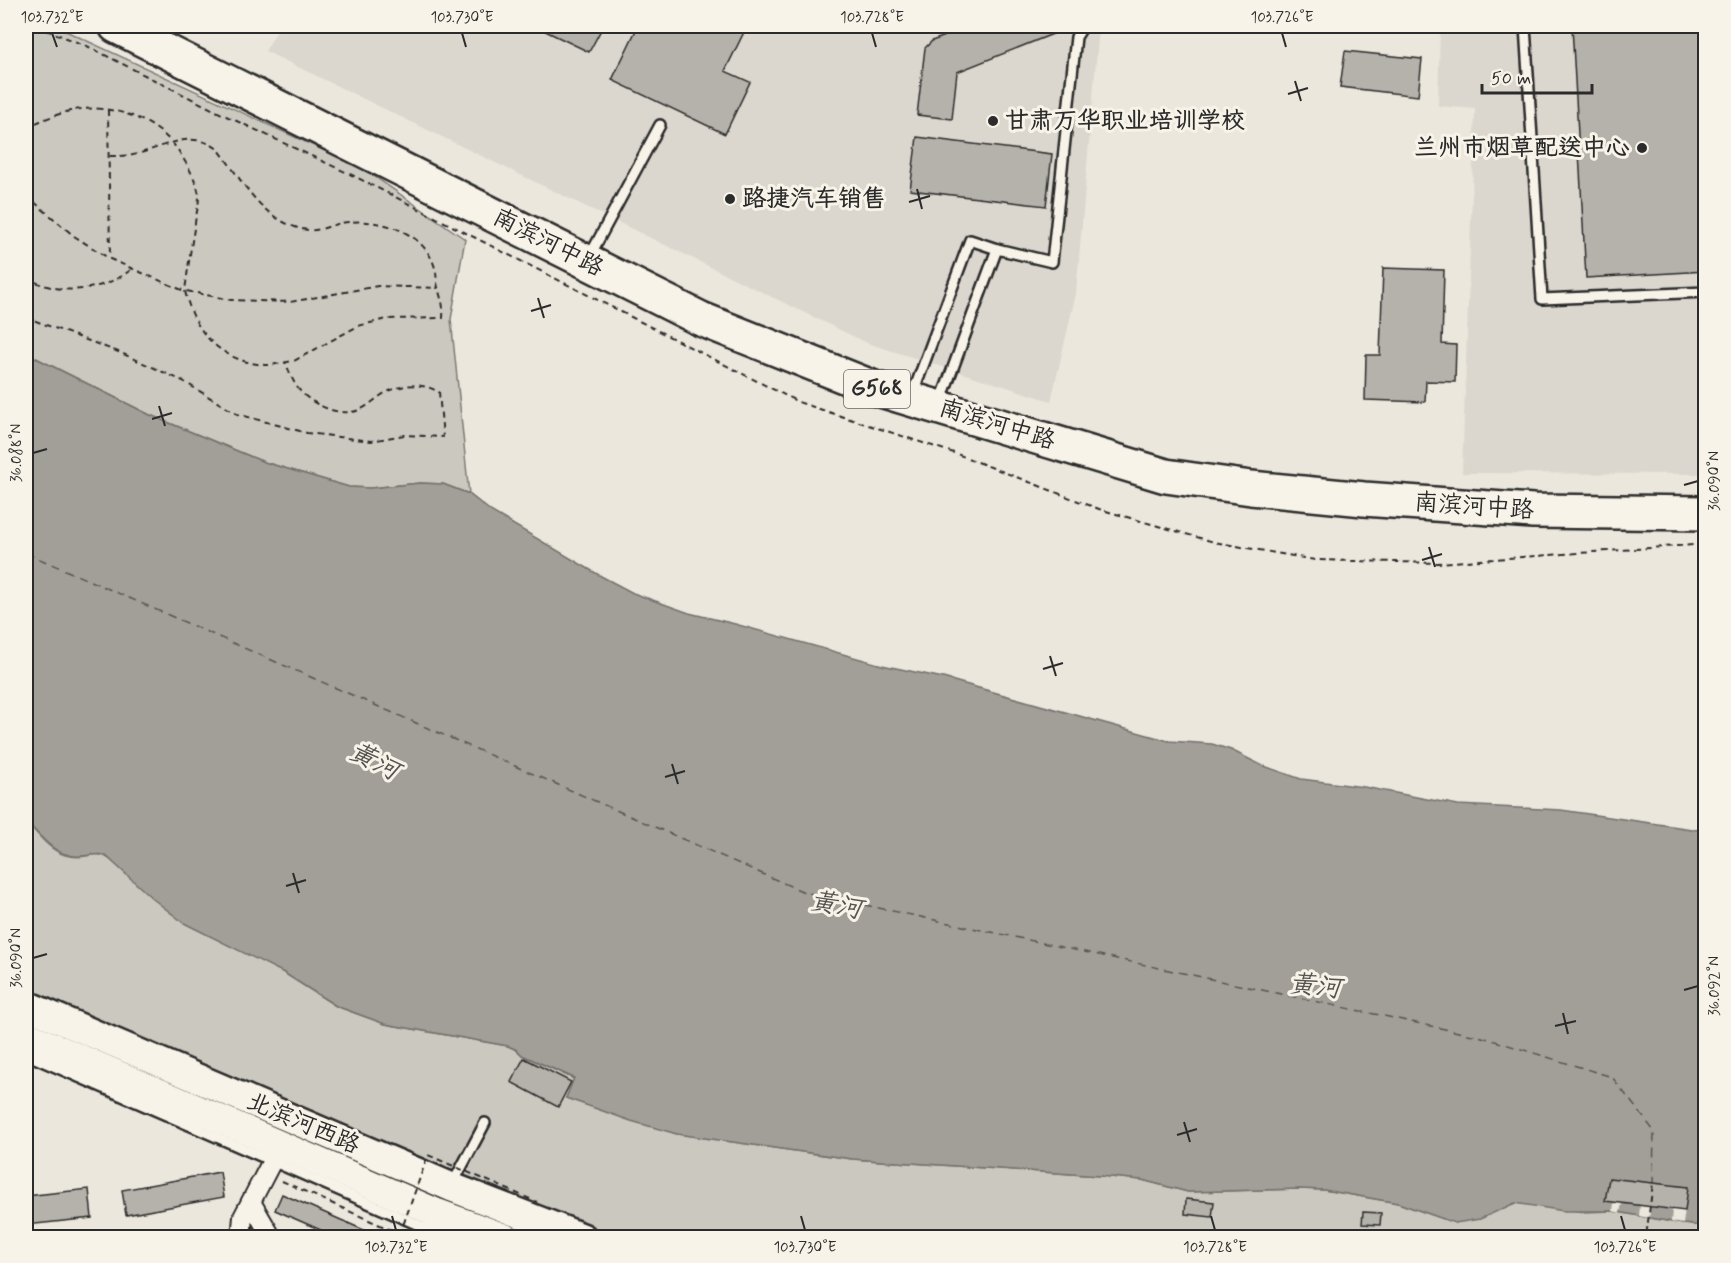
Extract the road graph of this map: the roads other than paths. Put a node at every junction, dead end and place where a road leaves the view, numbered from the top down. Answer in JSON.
{"nodes":[{"id":1,"x":116,"y":26,"type":"edge"},
{"id":2,"x":162,"y":26,"type":"edge"},
{"id":3,"x":1083,"y":26,"type":"edge"},
{"id":4,"x":1525,"y":26,"type":"edge"},
{"id":5,"x":660,"y":125,"type":"dead end"},
{"id":6,"x":594,"y":248,"type":"junction"},
{"id":7,"x":997,"y":249,"type":"junction"},
{"id":8,"x":1706,"y":292,"type":"edge"},
{"id":9,"x":930,"y":388,"type":"junction"},
{"id":10,"x":1706,"y":498,"type":"edge"},
{"id":11,"x":1706,"y":513,"type":"edge"},
{"id":12,"x":26,"y":1005,"type":"edge"},
{"id":13,"x":26,"y":1035,"type":"edge"},
{"id":14,"x":26,"y":1054,"type":"edge"},
{"id":15,"x":484,"y":1123,"type":"dead end"},
{"id":16,"x":268,"y":1167,"type":"junction"},
{"id":17,"x":451,"y":1187,"type":"junction"},
{"id":18,"x":251,"y":1202,"type":"junction"},
{"id":19,"x":453,"y":1231,"type":"edge"},
{"id":20,"x":241,"y":1238,"type":"edge"},
{"id":21,"x":272,"y":1238,"type":"edge"},
{"id":22,"x":505,"y":1238,"type":"edge"},
{"id":23,"x":583,"y":1238,"type":"edge"}],
"edges":[{"from":1,"to":11,"type":"highway","name":"南滨河中路","number":"G568"},
{"from":2,"to":6,"type":"highway","name":"南滨河中路","number":"G568"},
{"from":3,"to":7,"type":"lane"},
{"from":4,"to":8,"type":"lane"},
{"from":5,"to":6,"type":"lane"},
{"from":6,"to":9,"type":"highway","name":"南滨河中路","number":"G568"},
{"from":7,"to":9,"type":"lane"},
{"from":7,"to":9,"type":"lane"},
{"from":9,"to":10,"type":"highway","name":"南滨河中路","number":"G568"},
{"from":12,"to":17,"type":"main road","name":"北滨河西路"},
{"from":13,"to":19,"type":"main road","name":"北滨河西路"},
{"from":14,"to":16,"type":"lane"},
{"from":15,"to":17,"type":"lane"},
{"from":16,"to":18,"type":"street"},
{"from":16,"to":19,"type":"lane"},
{"from":17,"to":23,"type":"main road","name":"北滨河西路"},
{"from":18,"to":20,"type":"street"},
{"from":18,"to":21,"type":"street"},
{"from":19,"to":22,"type":"main road","name":"北滨河西路"}]}
